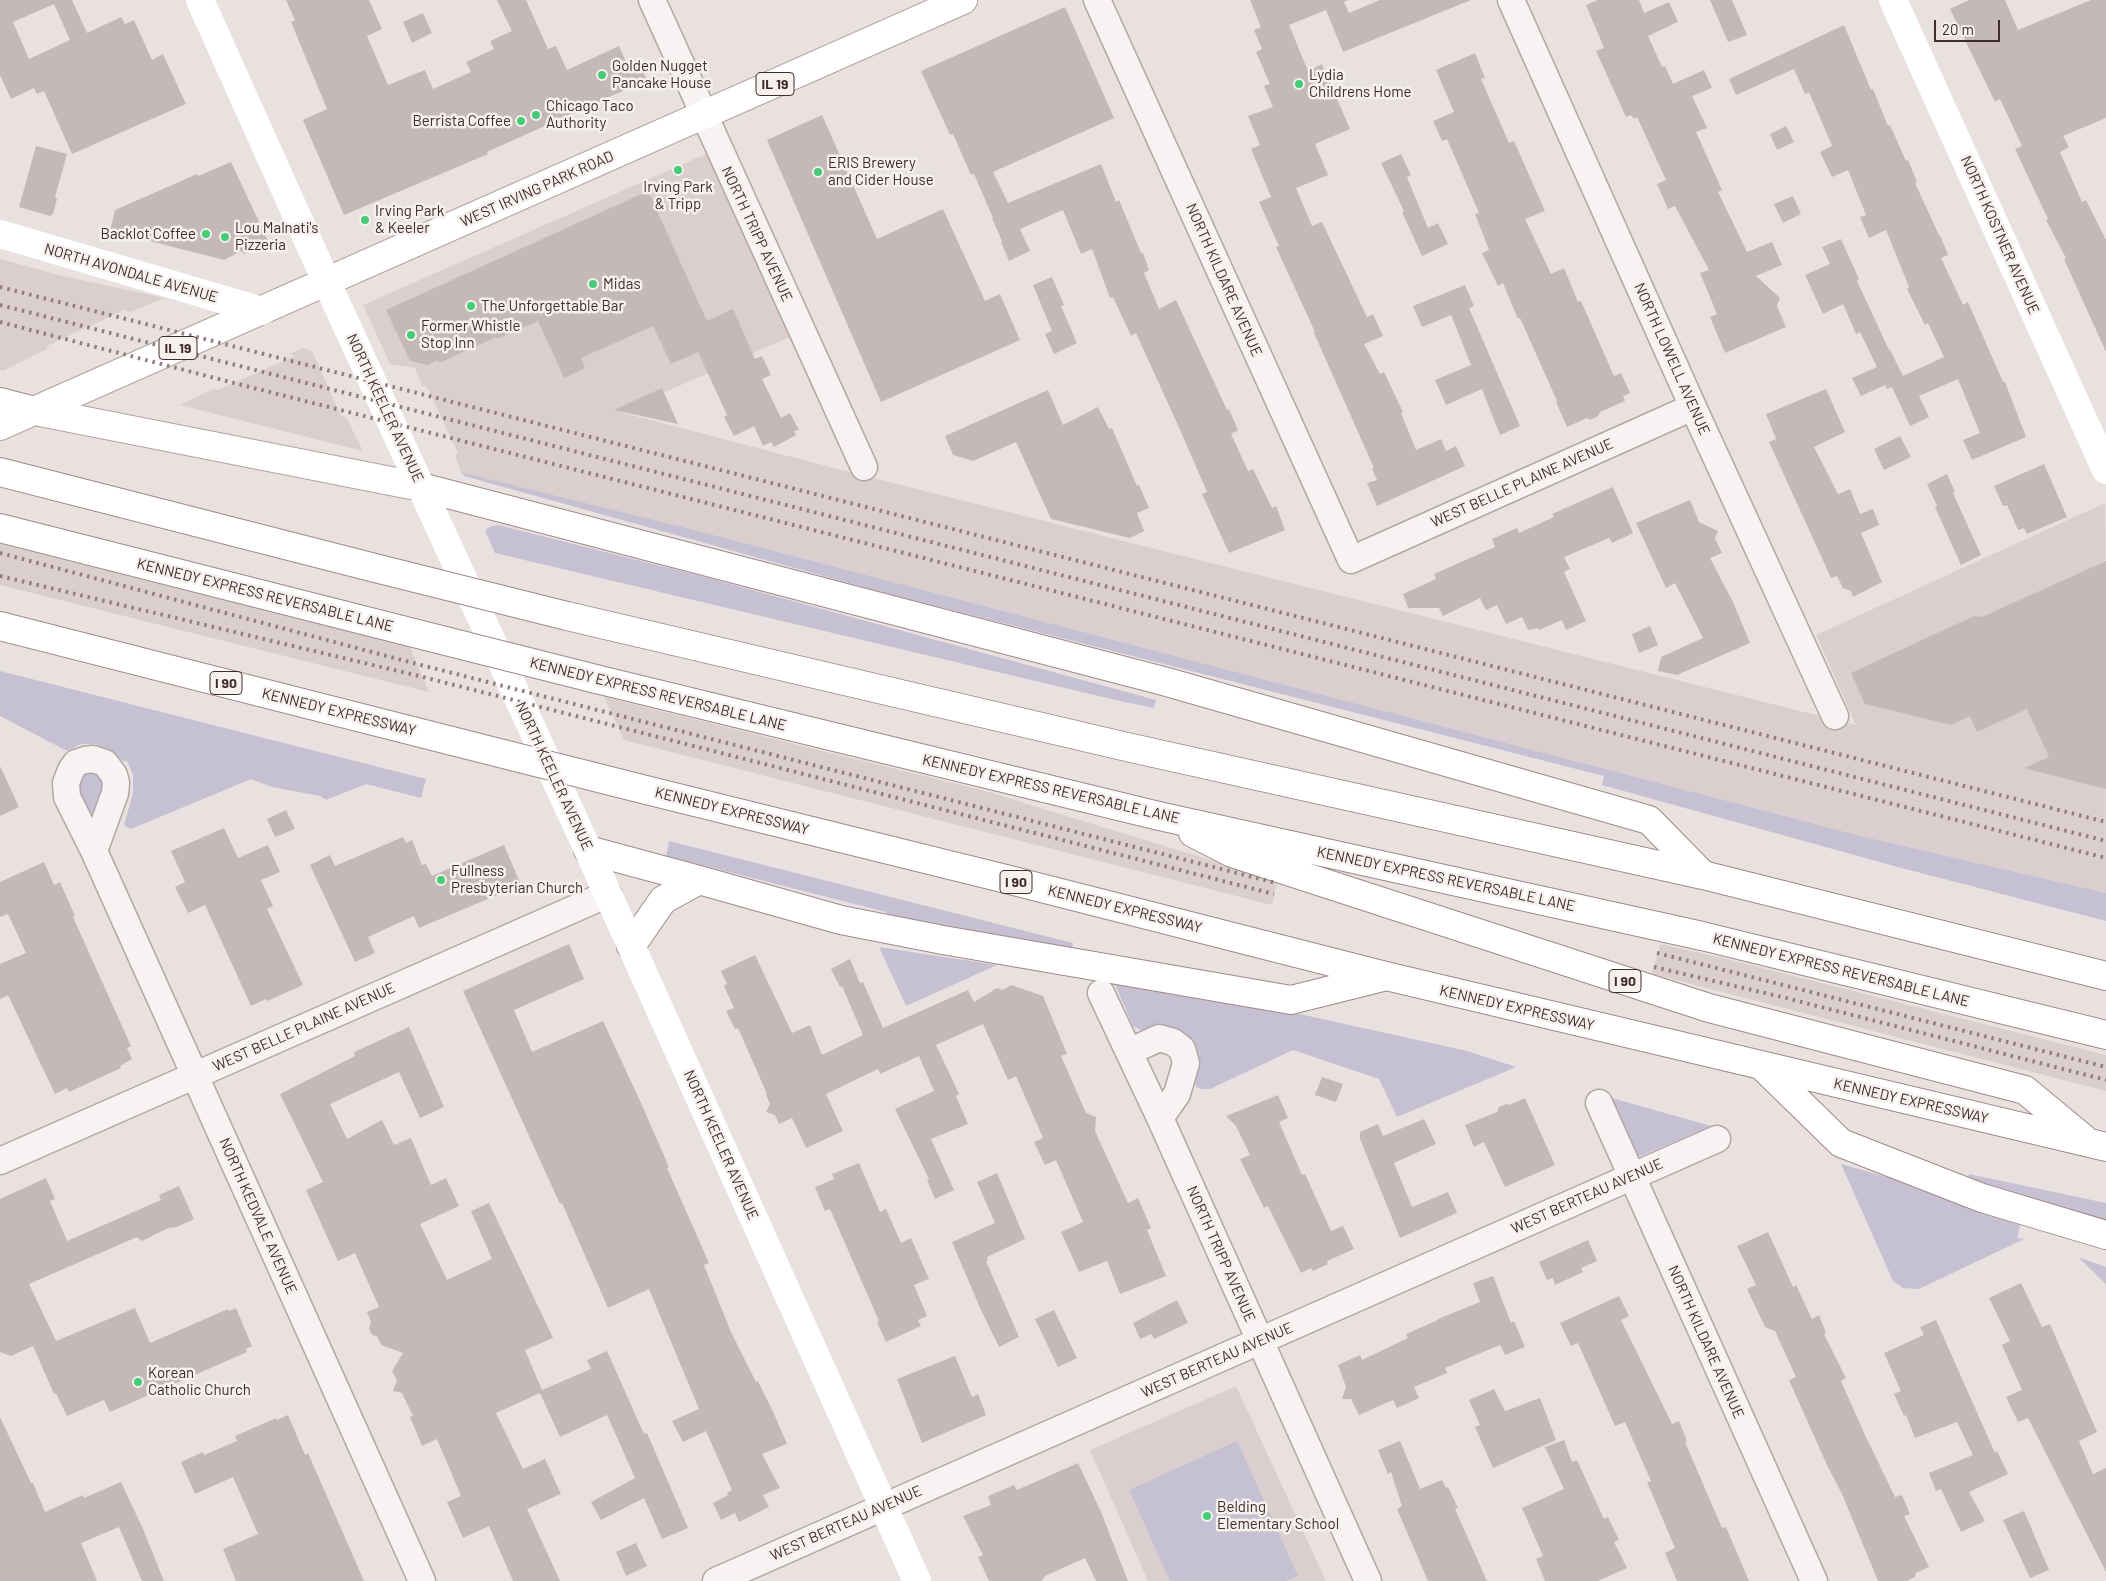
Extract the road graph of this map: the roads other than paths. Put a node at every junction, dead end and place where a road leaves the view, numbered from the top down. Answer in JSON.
{"nodes":[{"id":1,"x":200,"y":0,"type":"edge"},
{"id":2,"x":652,"y":0,"type":"edge"},
{"id":3,"x":963,"y":0,"type":"edge"},
{"id":4,"x":1097,"y":0,"type":"edge"},
{"id":5,"x":1511,"y":0,"type":"edge"},
{"id":6,"x":1893,"y":0,"type":"edge"},
{"id":7,"x":703,"y":115,"type":"junction"},
{"id":8,"x":0,"y":234,"type":"edge"},
{"id":9,"x":327,"y":283,"type":"junction"},
{"id":10,"x":262,"y":311,"type":"junction"},
{"id":11,"x":0,"y":402,"type":"edge"},
{"id":12,"x":1693,"y":407,"type":"junction"},
{"id":13,"x":35,"y":411,"type":"junction"},
{"id":14,"x":0,"y":426,"type":"edge"},
{"id":15,"x":864,"y":467,"type":"dead end"},
{"id":16,"x":2106,"y":470,"type":"edge"},
{"id":17,"x":0,"y":472,"type":"edge"},
{"id":18,"x":421,"y":487,"type":"junction"},
{"id":19,"x":4,"y":529,"type":"edge"},
{"id":20,"x":1351,"y":560,"type":"joint"},
{"id":21,"x":0,"y":626,"type":"edge"},
{"id":22,"x":1835,"y":716,"type":"dead end"},
{"id":23,"x":1158,"y":816,"type":"junction"},
{"id":24,"x":588,"y":850,"type":"junction"},
{"id":25,"x":94,"y":851,"type":"dead end"},
{"id":26,"x":1702,"y":875,"type":"junction"},
{"id":27,"x":699,"y":880,"type":"junction"},
{"id":28,"x":608,"y":894,"type":"junction"},
{"id":29,"x":631,"y":946,"type":"junction"},
{"id":30,"x":1386,"y":976,"type":"junction"},
{"id":31,"x":2106,"y":976,"type":"edge"},
{"id":32,"x":1101,"y":993,"type":"dead end"},
{"id":33,"x":2106,"y":1035,"type":"edge"},
{"id":34,"x":1129,"y":1052,"type":"junction"},
{"id":35,"x":1762,"y":1067,"type":"junction"},
{"id":36,"x":195,"y":1075,"type":"junction"},
{"id":37,"x":1599,"y":1103,"type":"dead end"},
{"id":38,"x":1160,"y":1118,"type":"junction"},
{"id":39,"x":1717,"y":1139,"type":"dead end"},
{"id":40,"x":2097,"y":1145,"type":"edge"},
{"id":41,"x":0,"y":1161,"type":"edge"},
{"id":42,"x":1632,"y":1176,"type":"junction"},
{"id":43,"x":2106,"y":1235,"type":"edge"},
{"id":44,"x":1260,"y":1341,"type":"junction"},
{"id":45,"x":884,"y":1507,"type":"junction"},
{"id":46,"x":422,"y":1581,"type":"edge"},
{"id":47,"x":716,"y":1581,"type":"edge"},
{"id":48,"x":917,"y":1581,"type":"edge"},
{"id":49,"x":1368,"y":1581,"type":"edge"},
{"id":50,"x":1814,"y":1581,"type":"edge"}],
"edges":[{"from":1,"to":9,"type":"main road","name":"NORTH KEELER AVENUE"},
{"from":2,"to":7,"type":"street","name":"NORTH TRIPP AVENUE"},
{"from":3,"to":7,"type":"main road","name":"WEST IRVING PARK ROAD","number":"IL 19"},
{"from":4,"to":20,"type":"street","name":"NORTH KILDARE AVENUE"},
{"from":5,"to":12,"type":"street","name":"NORTH LOWELL AVENUE"},
{"from":6,"to":16,"type":"main road","name":"NORTH KOSTNER AVENUE"},
{"from":7,"to":9,"type":"main road","name":"WEST IRVING PARK ROAD","number":"IL 19"},
{"from":7,"to":15,"type":"street","name":"NORTH TRIPP AVENUE"},
{"from":8,"to":10,"type":"main road","name":"NORTH AVONDALE AVENUE"},
{"from":9,"to":10,"type":"main road","name":"WEST IRVING PARK ROAD","number":"IL 19"},
{"from":9,"to":18,"type":"main road","name":"NORTH KEELER AVENUE"},
{"from":10,"to":13,"type":"main road","name":"WEST IRVING PARK ROAD","number":"IL 19"},
{"from":11,"to":13,"type":"main road"},
{"from":12,"to":20,"type":"street","name":"WEST BELLE PLAINE AVENUE"},
{"from":12,"to":22,"type":"street","name":"NORTH LOWELL AVENUE"},
{"from":13,"to":14,"type":"main road","name":"WEST IRVING PARK ROAD","number":"IL 19"},
{"from":13,"to":18,"type":"main road"},
{"from":17,"to":26,"type":"main road","bridge":true},
{"from":18,"to":24,"type":"main road","name":"NORTH KEELER AVENUE"},
{"from":18,"to":26,"type":"main road"},
{"from":19,"to":23,"type":"main road","name":"KENNEDY EXPRESS REVERSABLE LANE","number":"I 90","bridge":true},
{"from":21,"to":30,"type":"main road","name":"KENNEDY EXPRESSWAY","number":"I 90","bridge":true},
{"from":23,"to":33,"type":"main road","name":"KENNEDY EXPRESS REVERSABLE LANE","number":"I 90"},
{"from":23,"to":40,"type":"main road","number":"I 90"},
{"from":24,"to":27,"type":"main road"},
{"from":24,"to":28,"type":"main road","name":"NORTH KEELER AVENUE"},
{"from":25,"to":36,"type":"street","name":"NORTH KEDVALE AVENUE"},
{"from":26,"to":31,"type":"main road"},
{"from":27,"to":29,"type":"main road"},
{"from":27,"to":30,"type":"main road"},
{"from":28,"to":29,"type":"main road","name":"NORTH KEELER AVENUE"},
{"from":28,"to":36,"type":"street","name":"WEST BELLE PLAINE AVENUE"},
{"from":29,"to":45,"type":"main road","name":"NORTH KEELER AVENUE"},
{"from":30,"to":35,"type":"main road","name":"KENNEDY EXPRESSWAY","number":"I 90"},
{"from":32,"to":34,"type":"street","name":"NORTH TRIPP AVENUE"},
{"from":34,"to":38,"type":"street","name":"NORTH TRIPP AVENUE"},
{"from":34,"to":38,"type":"street"},
{"from":35,"to":40,"type":"main road","name":"KENNEDY EXPRESSWAY","number":"I 90"},
{"from":35,"to":43,"type":"main road"},
{"from":36,"to":41,"type":"street","name":"WEST BELLE PLAINE AVENUE"},
{"from":36,"to":46,"type":"street","name":"NORTH KEDVALE AVENUE"},
{"from":37,"to":42,"type":"street","name":"NORTH KILDARE AVENUE"},
{"from":38,"to":44,"type":"street","name":"NORTH TRIPP AVENUE"},
{"from":39,"to":42,"type":"street","name":"WEST BERTEAU AVENUE"},
{"from":42,"to":44,"type":"street","name":"WEST BERTEAU AVENUE"},
{"from":42,"to":50,"type":"street","name":"NORTH KILDARE AVENUE"},
{"from":44,"to":45,"type":"street","name":"WEST BERTEAU AVENUE"},
{"from":44,"to":49,"type":"street","name":"NORTH TRIPP AVENUE"},
{"from":45,"to":47,"type":"street","name":"WEST BERTEAU AVENUE"},
{"from":45,"to":48,"type":"main road","name":"NORTH KEELER AVENUE"}]}
